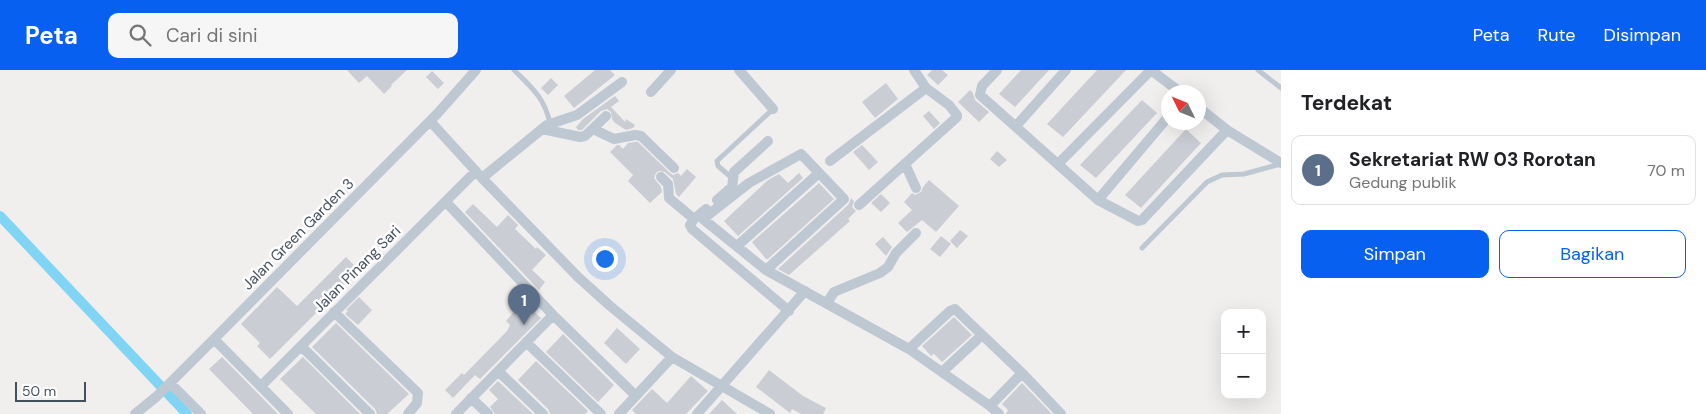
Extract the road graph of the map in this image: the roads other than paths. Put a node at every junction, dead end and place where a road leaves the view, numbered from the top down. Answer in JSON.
{"nodes":[{"id":1,"x":476,"y":70,"type":"edge"},
{"id":2,"x":514,"y":70,"type":"edge"},
{"id":3,"x":671,"y":70,"type":"edge"},
{"id":4,"x":740,"y":70,"type":"edge"},
{"id":5,"x":914,"y":70,"type":"edge"},
{"id":6,"x":997,"y":70,"type":"edge"},
{"id":7,"x":1066,"y":70,"type":"edge"},
{"id":8,"x":1258,"y":70,"type":"edge"},
{"id":9,"x":622,"y":82,"type":"dead end"},
{"id":10,"x":1171,"y":85,"type":"edge"},
{"id":11,"x":926,"y":88,"type":"junction"},
{"id":12,"x":1281,"y":88,"type":"edge"},
{"id":13,"x":651,"y":92,"type":"dead end"},
{"id":14,"x":775,"y":108,"type":"joint"},
{"id":15,"x":1206,"y":113,"type":"edge"},
{"id":16,"x":606,"y":116,"type":"dead end"},
{"id":17,"x":430,"y":121,"type":"junction"},
{"id":18,"x":546,"y":126,"type":"junction"},
{"id":19,"x":1016,"y":126,"type":"junction"},
{"id":20,"x":1161,"y":126,"type":"edge"},
{"id":21,"x":593,"y":129,"type":"junction"},
{"id":22,"x":1227,"y":130,"type":"junction"},
{"id":23,"x":768,"y":141,"type":"dead end"},
{"id":24,"x":830,"y":161,"type":"dead end"},
{"id":25,"x":905,"y":164,"type":"junction"},
{"id":26,"x":1058,"y":164,"type":"junction"},
{"id":27,"x":1281,"y":164,"type":"edge"},
{"id":28,"x":674,"y":168,"type":"dead end"},
{"id":29,"x":819,"y":173,"type":"junction"},
{"id":30,"x":477,"y":174,"type":"junction"},
{"id":31,"x":661,"y":177,"type":"dead end"},
{"id":32,"x":732,"y":178,"type":"junction"},
{"id":33,"x":916,"y":188,"type":"dead end"},
{"id":34,"x":1098,"y":200,"type":"junction"},
{"id":35,"x":446,"y":202,"type":"junction"},
{"id":36,"x":859,"y":205,"type":"dead end"},
{"id":37,"x":694,"y":219,"type":"junction"},
{"id":38,"x":916,"y":233,"type":"dead end"},
{"id":39,"x":737,"y":246,"type":"junction"},
{"id":40,"x":1142,"y":248,"type":"dead end"},
{"id":41,"x":766,"y":270,"type":"junction"},
{"id":42,"x":805,"y":291,"type":"junction"},
{"id":43,"x":826,"y":303,"type":"junction"},
{"id":44,"x":789,"y":311,"type":"junction"},
{"id":45,"x":334,"y":312,"type":"junction"},
{"id":46,"x":553,"y":315,"type":"junction"},
{"id":47,"x":982,"y":334,"type":"junction"},
{"id":48,"x":214,"y":339,"type":"junction"},
{"id":49,"x":526,"y":342,"type":"junction"},
{"id":50,"x":301,"y":346,"type":"junction"},
{"id":51,"x":909,"y":349,"type":"junction"},
{"id":52,"x":672,"y":357,"type":"junction"},
{"id":53,"x":498,"y":371,"type":"junction"},
{"id":54,"x":942,"y":372,"type":"junction"},
{"id":55,"x":1022,"y":373,"type":"junction"},
{"id":56,"x":169,"y":384,"type":"junction"},
{"id":57,"x":260,"y":386,"type":"junction"},
{"id":58,"x":722,"y":387,"type":"junction"},
{"id":59,"x":636,"y":396,"type":"junction"},
{"id":60,"x":472,"y":398,"type":"junction"},
{"id":61,"x":990,"y":406,"type":"junction"},
{"id":62,"x":135,"y":414,"type":"edge"},
{"id":63,"x":201,"y":414,"type":"edge"},
{"id":64,"x":288,"y":414,"type":"edge"},
{"id":65,"x":370,"y":414,"type":"edge"},
{"id":66,"x":408,"y":414,"type":"edge"},
{"id":67,"x":456,"y":414,"type":"edge"},
{"id":68,"x":488,"y":414,"type":"edge"},
{"id":69,"x":543,"y":414,"type":"edge"},
{"id":70,"x":601,"y":414,"type":"edge"},
{"id":71,"x":619,"y":414,"type":"edge"},
{"id":72,"x":697,"y":414,"type":"edge"},
{"id":73,"x":769,"y":414,"type":"edge"},
{"id":74,"x":999,"y":414,"type":"edge"},
{"id":75,"x":1061,"y":414,"type":"edge"}],
"edges":[{"from":1,"to":17,"type":"street","name":"Jalan Green Garden 3"},
{"from":2,"to":18,"type":"lane"},
{"from":3,"to":13,"type":"street"},
{"from":4,"to":14,"type":"street"},
{"from":5,"to":11,"type":"street"},
{"from":6,"to":19,"type":"street"},
{"from":7,"to":19,"type":"street"},
{"from":8,"to":12,"type":"lane"},
{"from":9,"to":18,"type":"street"},
{"from":10,"to":26,"type":"street"},
{"from":11,"to":24,"type":"street"},
{"from":11,"to":25,"type":"street"},
{"from":14,"to":32,"type":"lane"},
{"from":15,"to":22,"type":"street"},
{"from":16,"to":21,"type":"street"},
{"from":17,"to":30,"type":"street"},
{"from":17,"to":48,"type":"street","name":"Jalan Green Garden 3"},
{"from":18,"to":21,"type":"street"},
{"from":18,"to":30,"type":"street","name":"Jalan Pinang Sari"},
{"from":19,"to":26,"type":"street"},
{"from":20,"to":34,"type":"street"},
{"from":21,"to":28,"type":"street"},
{"from":22,"to":27,"type":"street"},
{"from":22,"to":34,"type":"street"},
{"from":23,"to":32,"type":"street"},
{"from":25,"to":33,"type":"street"},
{"from":25,"to":36,"type":"street"},
{"from":26,"to":34,"type":"street"},
{"from":27,"to":40,"type":"lane"},
{"from":29,"to":39,"type":"street"},
{"from":29,"to":39,"type":"street"},
{"from":29,"to":41,"type":"street"},
{"from":30,"to":35,"type":"street","name":"Jalan Pinang Sari"},
{"from":30,"to":52,"type":"street"},
{"from":31,"to":37,"type":"street"},
{"from":32,"to":37,"type":"street"},
{"from":35,"to":45,"type":"street","name":"Jalan Pinang Sari"},
{"from":35,"to":46,"type":"street"},
{"from":37,"to":44,"type":"street"},
{"from":38,"to":43,"type":"street"},
{"from":39,"to":41,"type":"street"},
{"from":41,"to":42,"type":"street"},
{"from":42,"to":43,"type":"street"},
{"from":42,"to":44,"type":"street"},
{"from":43,"to":51,"type":"street"},
{"from":44,"to":58,"type":"street"},
{"from":45,"to":50,"type":"street","name":"Jalan Pinang Sari"},
{"from":45,"to":66,"type":"street"},
{"from":46,"to":49,"type":"street"},
{"from":46,"to":59,"type":"street"},
{"from":47,"to":51,"type":"street"},
{"from":47,"to":54,"type":"street"},
{"from":47,"to":55,"type":"street"},
{"from":48,"to":56,"type":"street","name":"Jalan Green Garden 3"},
{"from":48,"to":57,"type":"street"},
{"from":49,"to":53,"type":"street"},
{"from":49,"to":70,"type":"street"},
{"from":50,"to":57,"type":"street","name":"Jalan Pinang Sari"},
{"from":50,"to":65,"type":"street"},
{"from":51,"to":54,"type":"street"},
{"from":52,"to":58,"type":"street"},
{"from":52,"to":59,"type":"street"},
{"from":53,"to":60,"type":"street"},
{"from":53,"to":69,"type":"street"},
{"from":54,"to":61,"type":"street"},
{"from":55,"to":61,"type":"street"},
{"from":55,"to":75,"type":"street"},
{"from":56,"to":62,"type":"street","name":"Jalan Green Garden 3"},
{"from":56,"to":63,"type":"street"},
{"from":57,"to":64,"type":"street"},
{"from":58,"to":72,"type":"street"},
{"from":58,"to":73,"type":"street"},
{"from":59,"to":71,"type":"street"},
{"from":60,"to":67,"type":"street"},
{"from":60,"to":68,"type":"street"},
{"from":61,"to":74,"type":"street"}]}
